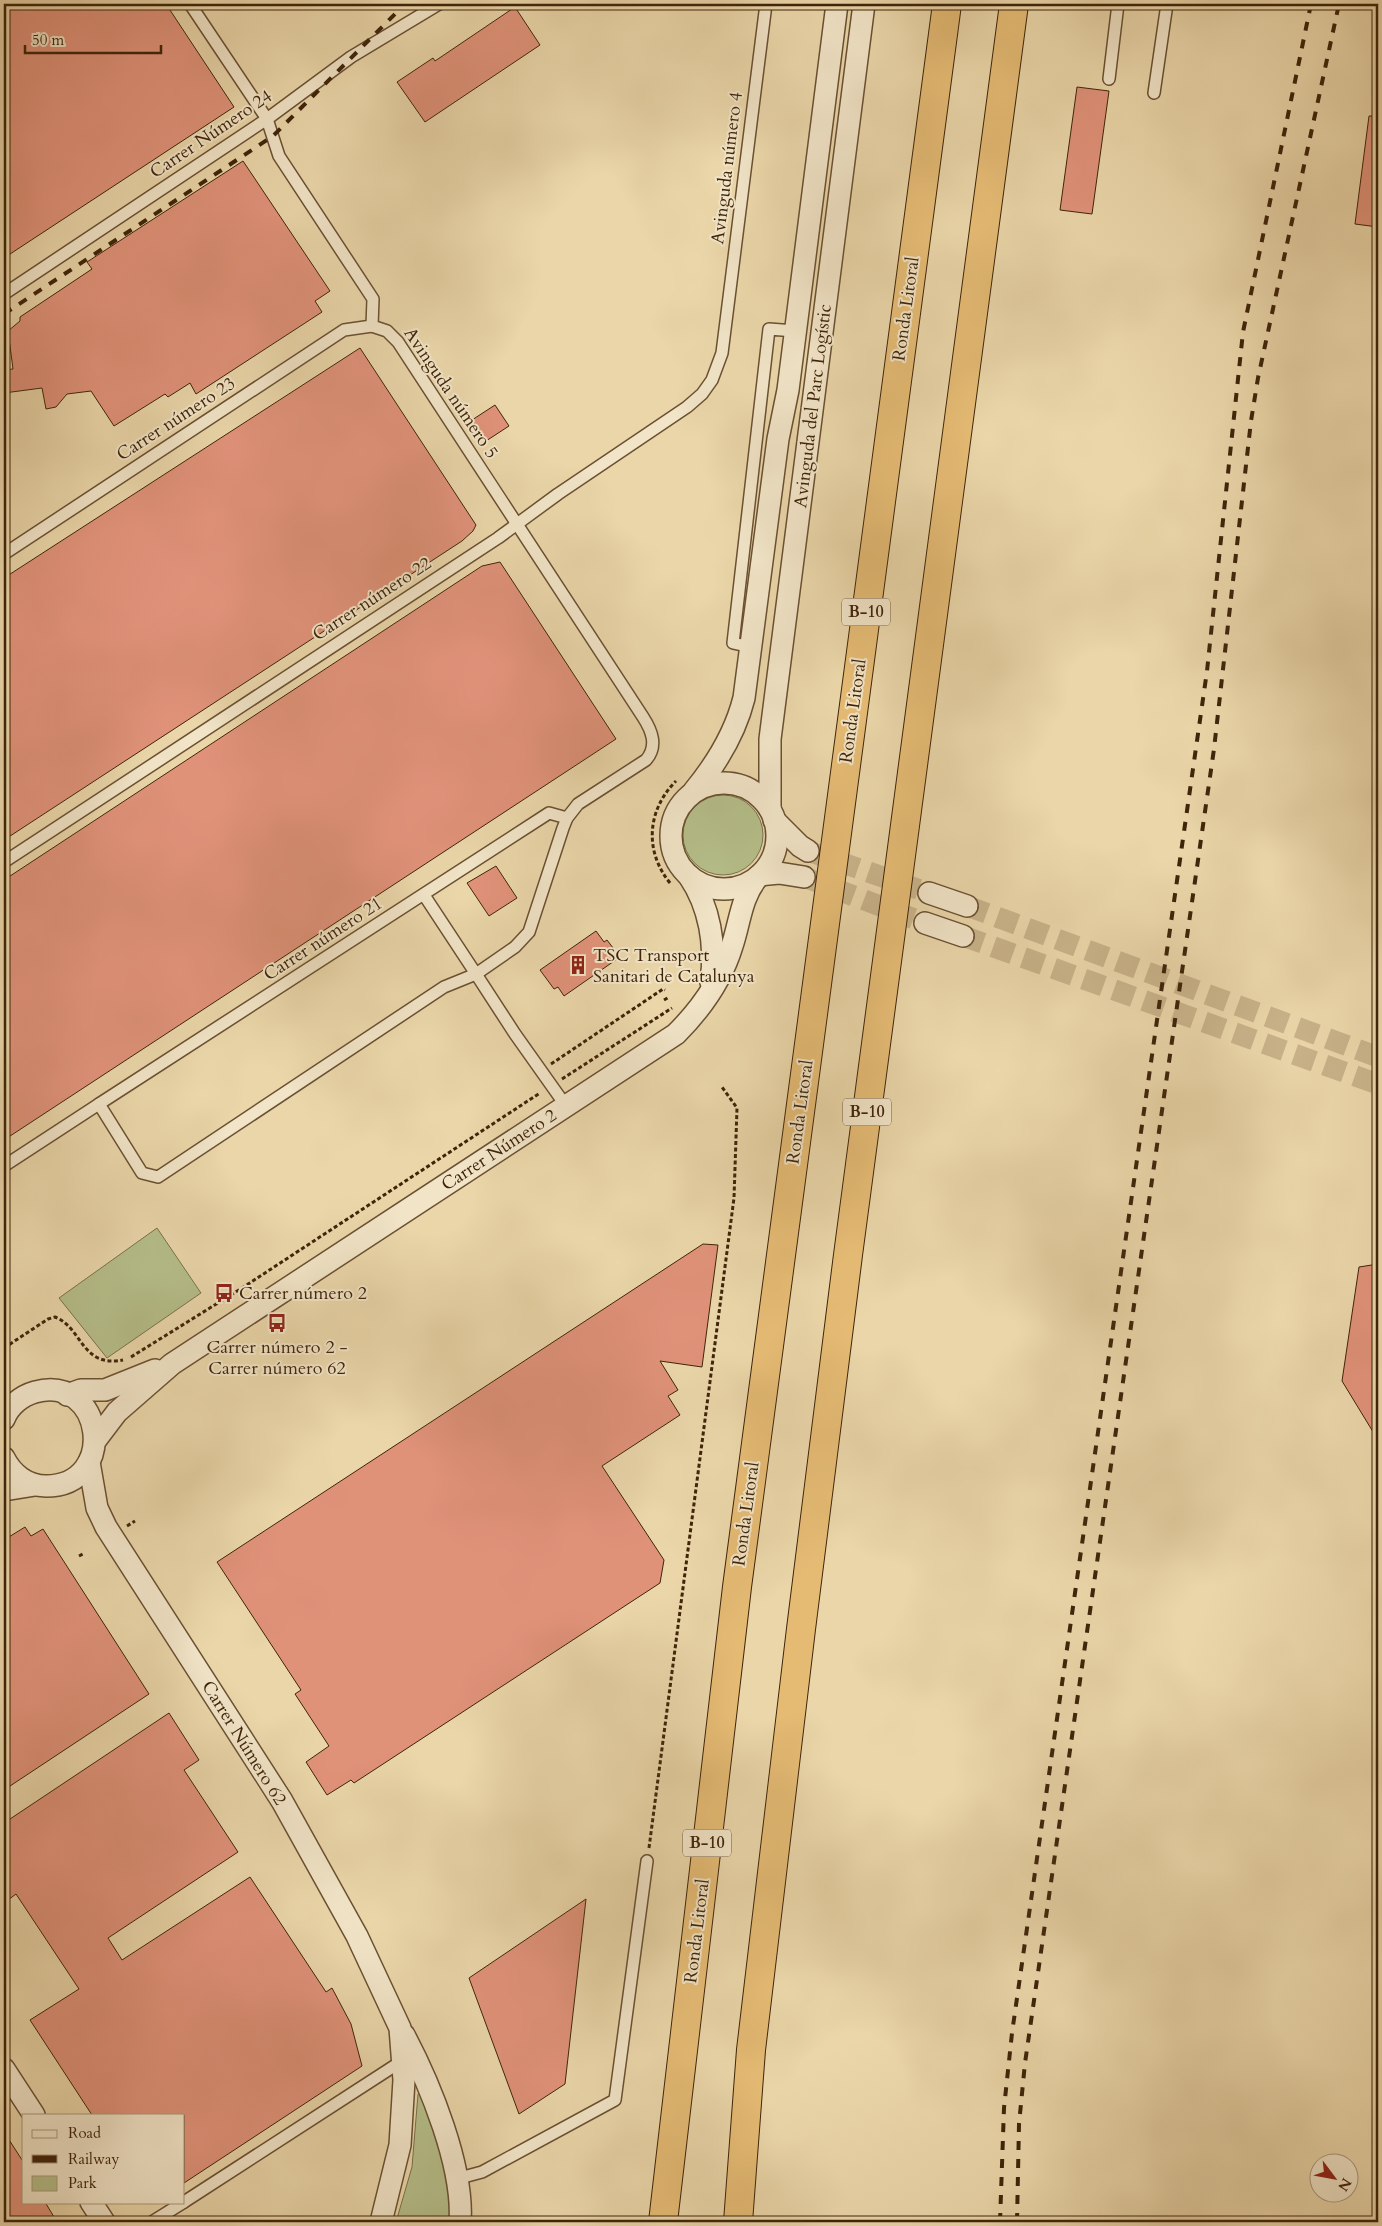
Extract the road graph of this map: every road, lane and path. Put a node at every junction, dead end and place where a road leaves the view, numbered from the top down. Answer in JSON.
{"nodes":[{"id":1,"x":190,"y":4,"type":"edge"},
{"id":2,"x":438,"y":4,"type":"edge"},
{"id":3,"x":766,"y":4,"type":"edge"},
{"id":4,"x":837,"y":4,"type":"edge"},
{"id":5,"x":864,"y":4,"type":"edge"},
{"id":6,"x":947,"y":4,"type":"edge"},
{"id":7,"x":1014,"y":4,"type":"edge"},
{"id":8,"x":1118,"y":4,"type":"edge"},
{"id":9,"x":1167,"y":4,"type":"edge"},
{"id":10,"x":1109,"y":79,"type":"dead end"},
{"id":11,"x":1154,"y":93,"type":"dead end"},
{"id":12,"x":266,"y":119,"type":"junction"},
{"id":13,"x":4,"y":294,"type":"edge"},
{"id":14,"x":372,"y":326,"type":"junction"},
{"id":15,"x":724,"y":336,"type":"joint"},
{"id":16,"x":517,"y":524,"type":"junction"},
{"id":17,"x":4,"y":554,"type":"edge"},
{"id":18,"x":694,"y":791,"type":"junction"},
{"id":19,"x":772,"y":815,"type":"junction"},
{"id":20,"x":567,"y":818,"type":"junction"},
{"id":21,"x":808,"y":851,"type":"tunnel mouth"},
{"id":22,"x":4,"y":862,"type":"edge"},
{"id":23,"x":689,"y":876,"type":"junction"},
{"id":24,"x":759,"y":876,"type":"junction"},
{"id":25,"x":804,"y":878,"type":"tunnel mouth"},
{"id":26,"x":929,"y":893,"type":"tunnel mouth"},
{"id":27,"x":424,"y":895,"type":"junction"},
{"id":28,"x":967,"y":906,"type":"tunnel mouth"},
{"id":29,"x":925,"y":923,"type":"tunnel mouth"},
{"id":30,"x":963,"y":936,"type":"tunnel mouth"},
{"id":31,"x":476,"y":974,"type":"junction"},
{"id":32,"x":665,"y":990,"type":"dead end"},
{"id":33,"x":710,"y":992,"type":"junction"},
{"id":34,"x":669,"y":997,"type":"dead end"},
{"id":35,"x":664,"y":1000,"type":"dead end"},
{"id":36,"x":541,"y":1071,"type":"junction"},
{"id":37,"x":722,"y":1087,"type":"dead end"},
{"id":38,"x":537,"y":1096,"type":"dead end"},
{"id":39,"x":99,"y":1104,"type":"junction"},
{"id":40,"x":566,"y":1106,"type":"junction"},
{"id":41,"x":4,"y":1166,"type":"edge"},
{"id":42,"x":4,"y":1348,"type":"edge"},
{"id":43,"x":172,"y":1364,"type":"junction"},
{"id":44,"x":67,"y":1395,"type":"junction"},
{"id":45,"x":4,"y":1419,"type":"edge"},
{"id":46,"x":95,"y":1441,"type":"junction"},
{"id":47,"x":4,"y":1458,"type":"edge"},
{"id":48,"x":89,"y":1462,"type":"junction"},
{"id":49,"x":36,"y":1485,"type":"junction"},
{"id":50,"x":4,"y":1490,"type":"edge"},
{"id":51,"x":647,"y":1861,"type":"joint"},
{"id":52,"x":400,"y":2028,"type":"junction"},
{"id":53,"x":402,"y":2061,"type":"junction"},
{"id":54,"x":4,"y":2069,"type":"edge"},
{"id":55,"x":33,"y":2114,"type":"edge"},
{"id":56,"x":456,"y":2179,"type":"junction"},
{"id":57,"x":185,"y":2201,"type":"edge"},
{"id":58,"x":92,"y":2204,"type":"edge"},
{"id":59,"x":181,"y":2204,"type":"edge"},
{"id":60,"x":663,"y":2216,"type":"edge"},
{"id":61,"x":104,"y":2222,"type":"edge"},
{"id":62,"x":152,"y":2222,"type":"edge"},
{"id":63,"x":381,"y":2222,"type":"edge"},
{"id":64,"x":460,"y":2222,"type":"edge"},
{"id":65,"x":738,"y":2222,"type":"edge"}],
"edges":[{"from":1,"to":12,"type":"lane"},
{"from":2,"to":12,"type":"lane","name":"Carrer Número 24"},
{"from":3,"to":15,"type":"lane","name":"Avinguda número 4"},
{"from":4,"to":18,"type":"street","name":"Avinguda del Parc Logístic"},
{"from":5,"to":19,"type":"street","name":"Avinguda del Parc Logístic"},
{"from":6,"to":60,"type":"highway","name":"Ronda Litoral","number":"B-10"},
{"from":7,"to":65,"type":"highway","number":"B-10"},
{"from":8,"to":10,"type":"lane"},
{"from":9,"to":11,"type":"lane"},
{"from":12,"to":13,"type":"lane","name":"Carrer Número 24"},
{"from":12,"to":14,"type":"lane"},
{"from":14,"to":16,"type":"lane","name":"Avinguda número 5"},
{"from":14,"to":17,"type":"lane","name":"Carrer número 23"},
{"from":15,"to":16,"type":"lane","name":"Carrer número 22"},
{"from":16,"to":20,"type":"lane","name":"Avinguda número 5"},
{"from":16,"to":22,"type":"lane","name":"Carrer número 22"},
{"from":18,"to":19,"type":"street"},
{"from":18,"to":23,"type":"street"},
{"from":19,"to":21,"type":"street"},
{"from":19,"to":24,"type":"street"},
{"from":20,"to":27,"type":"lane","name":"Carrer número 21"},
{"from":20,"to":31,"type":"lane"},
{"from":23,"to":24,"type":"street"},
{"from":23,"to":33,"type":"street"},
{"from":24,"to":25,"type":"street"},
{"from":24,"to":33,"type":"street","name":"Carrer Número 2"},
{"from":26,"to":28,"type":"street"},
{"from":27,"to":31,"type":"lane"},
{"from":27,"to":39,"type":"lane","name":"Carrer número 21"},
{"from":29,"to":30,"type":"street"},
{"from":31,"to":36,"type":"lane"},
{"from":31,"to":39,"type":"lane"},
{"from":32,"to":36,"type":"path"},
{"from":33,"to":40,"type":"street","name":"Carrer Número 2"},
{"from":34,"to":35,"type":"path"},
{"from":36,"to":40,"type":"lane"},
{"from":37,"to":51,"type":"path"},
{"from":38,"to":42,"type":"path"},
{"from":39,"to":41,"type":"lane","name":"Carrer número 21"},
{"from":40,"to":43,"type":"street","name":"Carrer Número 2"},
{"from":43,"to":44,"type":"street","name":"Carrer Número 2"},
{"from":43,"to":46,"type":"street","name":"Carrer Número 2"},
{"from":44,"to":45,"type":"street"},
{"from":44,"to":46,"type":"street"},
{"from":46,"to":48,"type":"street"},
{"from":47,"to":49,"type":"street"},
{"from":48,"to":49,"type":"street"},
{"from":48,"to":52,"type":"street","name":"Carrer Número 62"},
{"from":49,"to":50,"type":"street"},
{"from":51,"to":56,"type":"lane"},
{"from":52,"to":53,"type":"street","name":"Carrer Número 62"},
{"from":52,"to":56,"type":"street","name":"Carrer Número 62"},
{"from":53,"to":57,"type":"lane"},
{"from":53,"to":63,"type":"street","name":"Carrer Número 62"},
{"from":54,"to":55,"type":"street"},
{"from":56,"to":64,"type":"street","name":"Carrer Número 62"},
{"from":58,"to":61,"type":"street"},
{"from":59,"to":62,"type":"lane"}]}
